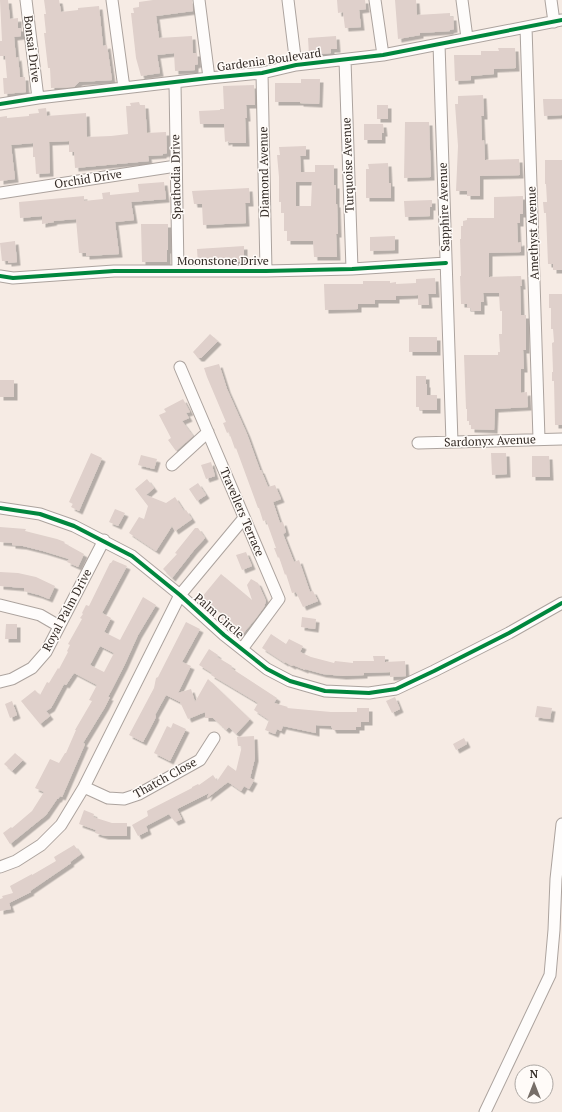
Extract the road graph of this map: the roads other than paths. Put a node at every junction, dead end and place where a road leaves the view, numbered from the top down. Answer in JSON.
{"nodes":[{"id":1,"x":26,"y":0,"type":"edge"},
{"id":2,"x":112,"y":0,"type":"edge"},
{"id":3,"x":199,"y":0,"type":"edge"},
{"id":4,"x":288,"y":0,"type":"edge"},
{"id":5,"x":375,"y":0,"type":"edge"},
{"id":6,"x":462,"y":0,"type":"edge"},
{"id":7,"x":551,"y":0,"type":"edge"},
{"id":8,"x":558,"y":21,"type":"edge"},
{"id":9,"x":526,"y":28,"type":"junction"},
{"id":10,"x":467,"y":38,"type":"junction"},
{"id":11,"x":439,"y":44,"type":"junction"},
{"id":12,"x":383,"y":55,"type":"junction"},
{"id":13,"x":345,"y":60,"type":"junction"},
{"id":14,"x":296,"y":65,"type":"junction"},
{"id":15,"x":262,"y":73,"type":"junction"},
{"id":16,"x":209,"y":78,"type":"junction"},
{"id":17,"x":175,"y":83,"type":"junction"},
{"id":18,"x":124,"y":88,"type":"junction"},
{"id":19,"x":38,"y":98,"type":"junction"},
{"id":20,"x":0,"y":104,"type":"edge"},
{"id":21,"x":176,"y":166,"type":"junction"},
{"id":22,"x":0,"y":193,"type":"edge"},
{"id":23,"x":446,"y":263,"type":"junction"},
{"id":24,"x":352,"y":269,"type":"junction"},
{"id":25,"x":178,"y":271,"type":"junction"},
{"id":26,"x":266,"y":271,"type":"junction"},
{"id":27,"x":0,"y":276,"type":"edge"},
{"id":28,"x":180,"y":367,"type":"dead end"},
{"id":29,"x":208,"y":432,"type":"junction"},
{"id":30,"x":539,"y":439,"type":"junction"},
{"id":31,"x":562,"y":439,"type":"edge"},
{"id":32,"x":452,"y":442,"type":"junction"},
{"id":33,"x":418,"y":443,"type":"dead end"},
{"id":34,"x":172,"y":465,"type":"dead end"},
{"id":35,"x":0,"y":508,"type":"edge"},
{"id":36,"x":244,"y":518,"type":"junction"},
{"id":37,"x":104,"y":540,"type":"junction"},
{"id":38,"x":180,"y":595,"type":"junction"},
{"id":39,"x":562,"y":603,"type":"edge"},
{"id":40,"x":0,"y":605,"type":"edge"},
{"id":41,"x":59,"y":626,"type":"junction"},
{"id":42,"x":242,"y":649,"type":"junction"},
{"id":43,"x":0,"y":682,"type":"edge"},
{"id":44,"x":214,"y":738,"type":"dead end"},
{"id":45,"x":84,"y":786,"type":"junction"},
{"id":46,"x":562,"y":824,"type":"edge"},
{"id":47,"x":0,"y":867,"type":"edge"},
{"id":48,"x":485,"y":1112,"type":"edge"}],
"edges":[{"from":1,"to":19,"type":"street","name":"Bonsai Drive"},
{"from":2,"to":18,"type":"street"},
{"from":3,"to":16,"type":"street"},
{"from":4,"to":14,"type":"street"},
{"from":5,"to":12,"type":"street"},
{"from":6,"to":10,"type":"street"},
{"from":7,"to":8,"type":"street"},
{"from":8,"to":9,"type":"street","name":"Gardenia Boulevard"},
{"from":9,"to":10,"type":"street","name":"Gardenia Boulevard"},
{"from":9,"to":30,"type":"street","name":"Amethyst Avenue"},
{"from":10,"to":11,"type":"street","name":"Gardenia Boulevard"},
{"from":11,"to":12,"type":"street","name":"Gardenia Boulevard"},
{"from":11,"to":23,"type":"street","name":"Sapphire Avenue"},
{"from":12,"to":13,"type":"street","name":"Gardenia Boulevard"},
{"from":13,"to":14,"type":"street","name":"Gardenia Boulevard"},
{"from":13,"to":24,"type":"street","name":"Turquoise Avenue"},
{"from":14,"to":15,"type":"street","name":"Gardenia Boulevard"},
{"from":15,"to":16,"type":"street","name":"Gardenia Boulevard"},
{"from":15,"to":26,"type":"street","name":"Diamond Avenue"},
{"from":16,"to":17,"type":"street","name":"Gardenia Boulevard"},
{"from":17,"to":18,"type":"street","name":"Gardenia Boulevard"},
{"from":17,"to":21,"type":"street","name":"Spathodia Drive"},
{"from":18,"to":19,"type":"street","name":"Gardenia Boulevard"},
{"from":19,"to":20,"type":"street","name":"Gardenia Boulevard"},
{"from":21,"to":22,"type":"street","name":"Orchid Drive"},
{"from":21,"to":25,"type":"street","name":"Spathodia Drive"},
{"from":23,"to":24,"type":"street","name":"Moonstone Drive"},
{"from":23,"to":32,"type":"street","name":"Sapphire Avenue"},
{"from":24,"to":26,"type":"street","name":"Moonstone Drive"},
{"from":25,"to":26,"type":"street","name":"Moonstone Drive"},
{"from":25,"to":27,"type":"street","name":"Moonstone Drive"},
{"from":28,"to":29,"type":"street","name":"Travellers Terrace"},
{"from":29,"to":34,"type":"street"},
{"from":29,"to":36,"type":"street","name":"Travellers Terrace"},
{"from":30,"to":31,"type":"street","name":"Sardonyx Avenue"},
{"from":30,"to":32,"type":"street","name":"Sardonyx Avenue"},
{"from":32,"to":33,"type":"street","name":"Sardonyx Avenue"},
{"from":35,"to":37,"type":"street","name":"Palm Circle"},
{"from":36,"to":38,"type":"street"},
{"from":36,"to":42,"type":"street","name":"Travellers Terrace"},
{"from":37,"to":38,"type":"street","name":"Palm Circle"},
{"from":37,"to":41,"type":"street","name":"Royal Palm Drive"},
{"from":38,"to":42,"type":"street","name":"Palm Circle"},
{"from":38,"to":45,"type":"street","name":"Palm Circle"},
{"from":39,"to":42,"type":"street","name":"Palm Circle"},
{"from":40,"to":41,"type":"street"},
{"from":41,"to":43,"type":"street","name":"Royal Palm Drive"},
{"from":44,"to":45,"type":"street","name":"Thatch Close"},
{"from":45,"to":47,"type":"street","name":"Palm Circle"},
{"from":46,"to":48,"type":"street"}]}
